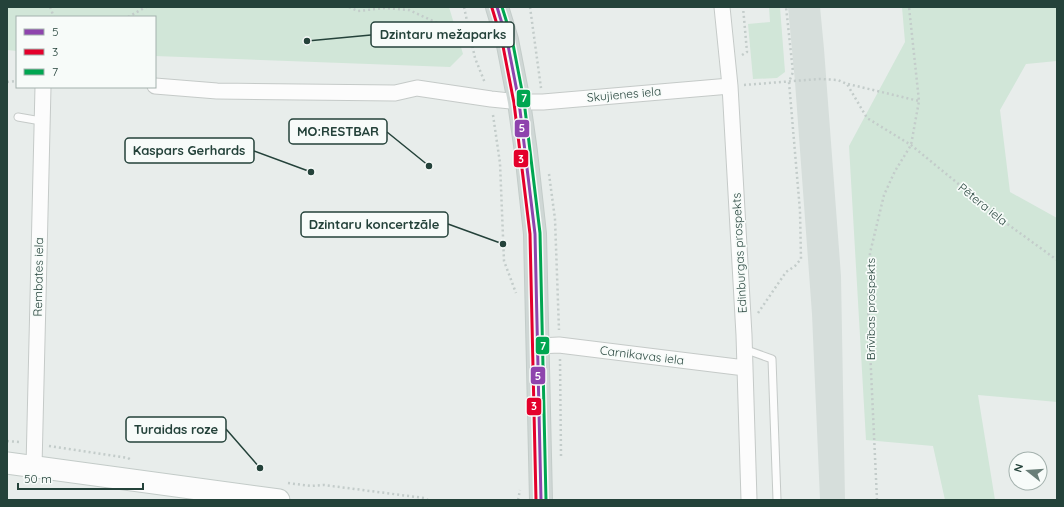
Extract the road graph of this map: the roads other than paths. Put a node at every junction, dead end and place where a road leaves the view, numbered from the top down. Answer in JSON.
{"nodes":[{"id":1,"x":497,"y":7,"type":"edge"},
{"id":2,"x":722,"y":7,"type":"edge"},
{"id":3,"x":156,"y":86,"type":"edge"},
{"id":4,"x":730,"y":86,"type":"junction"},
{"id":5,"x":43,"y":88,"type":"edge"},
{"id":6,"x":519,"y":102,"type":"junction"},
{"id":7,"x":18,"y":117,"type":"dead end"},
{"id":8,"x":42,"y":121,"type":"junction"},
{"id":9,"x":744,"y":342,"type":"junction"},
{"id":10,"x":538,"y":346,"type":"junction"},
{"id":11,"x":745,"y":368,"type":"junction"},
{"id":12,"x":7,"y":463,"type":"edge"},
{"id":13,"x":34,"y":467,"type":"junction"},
{"id":14,"x":279,"y":500,"type":"edge"},
{"id":15,"x":541,"y":500,"type":"edge"},
{"id":16,"x":749,"y":500,"type":"edge"},
{"id":17,"x":777,"y":500,"type":"edge"}],
"edges":[{"from":1,"to":6,"type":"main road"},
{"from":2,"to":4,"type":"street","name":"Edinburgas prospekts"},
{"from":3,"to":6,"type":"street","name":"Skujienes iela"},
{"from":4,"to":6,"type":"street","name":"Skujienes iela"},
{"from":4,"to":9,"type":"street","name":"Edinburgas prospekts"},
{"from":5,"to":8,"type":"street","name":"Rembates iela"},
{"from":6,"to":10,"type":"main road"},
{"from":7,"to":8,"type":"lane"},
{"from":8,"to":13,"type":"street","name":"Rembates iela"},
{"from":9,"to":11,"type":"street","name":"Edinburgas prospekts"},
{"from":9,"to":17,"type":"lane"},
{"from":10,"to":11,"type":"street","name":"Carnikavas iela"},
{"from":10,"to":15,"type":"main road"},
{"from":11,"to":16,"type":"street","name":"Edinburgas prospekts"},
{"from":12,"to":13,"type":"street"},
{"from":13,"to":14,"type":"street"}]}
